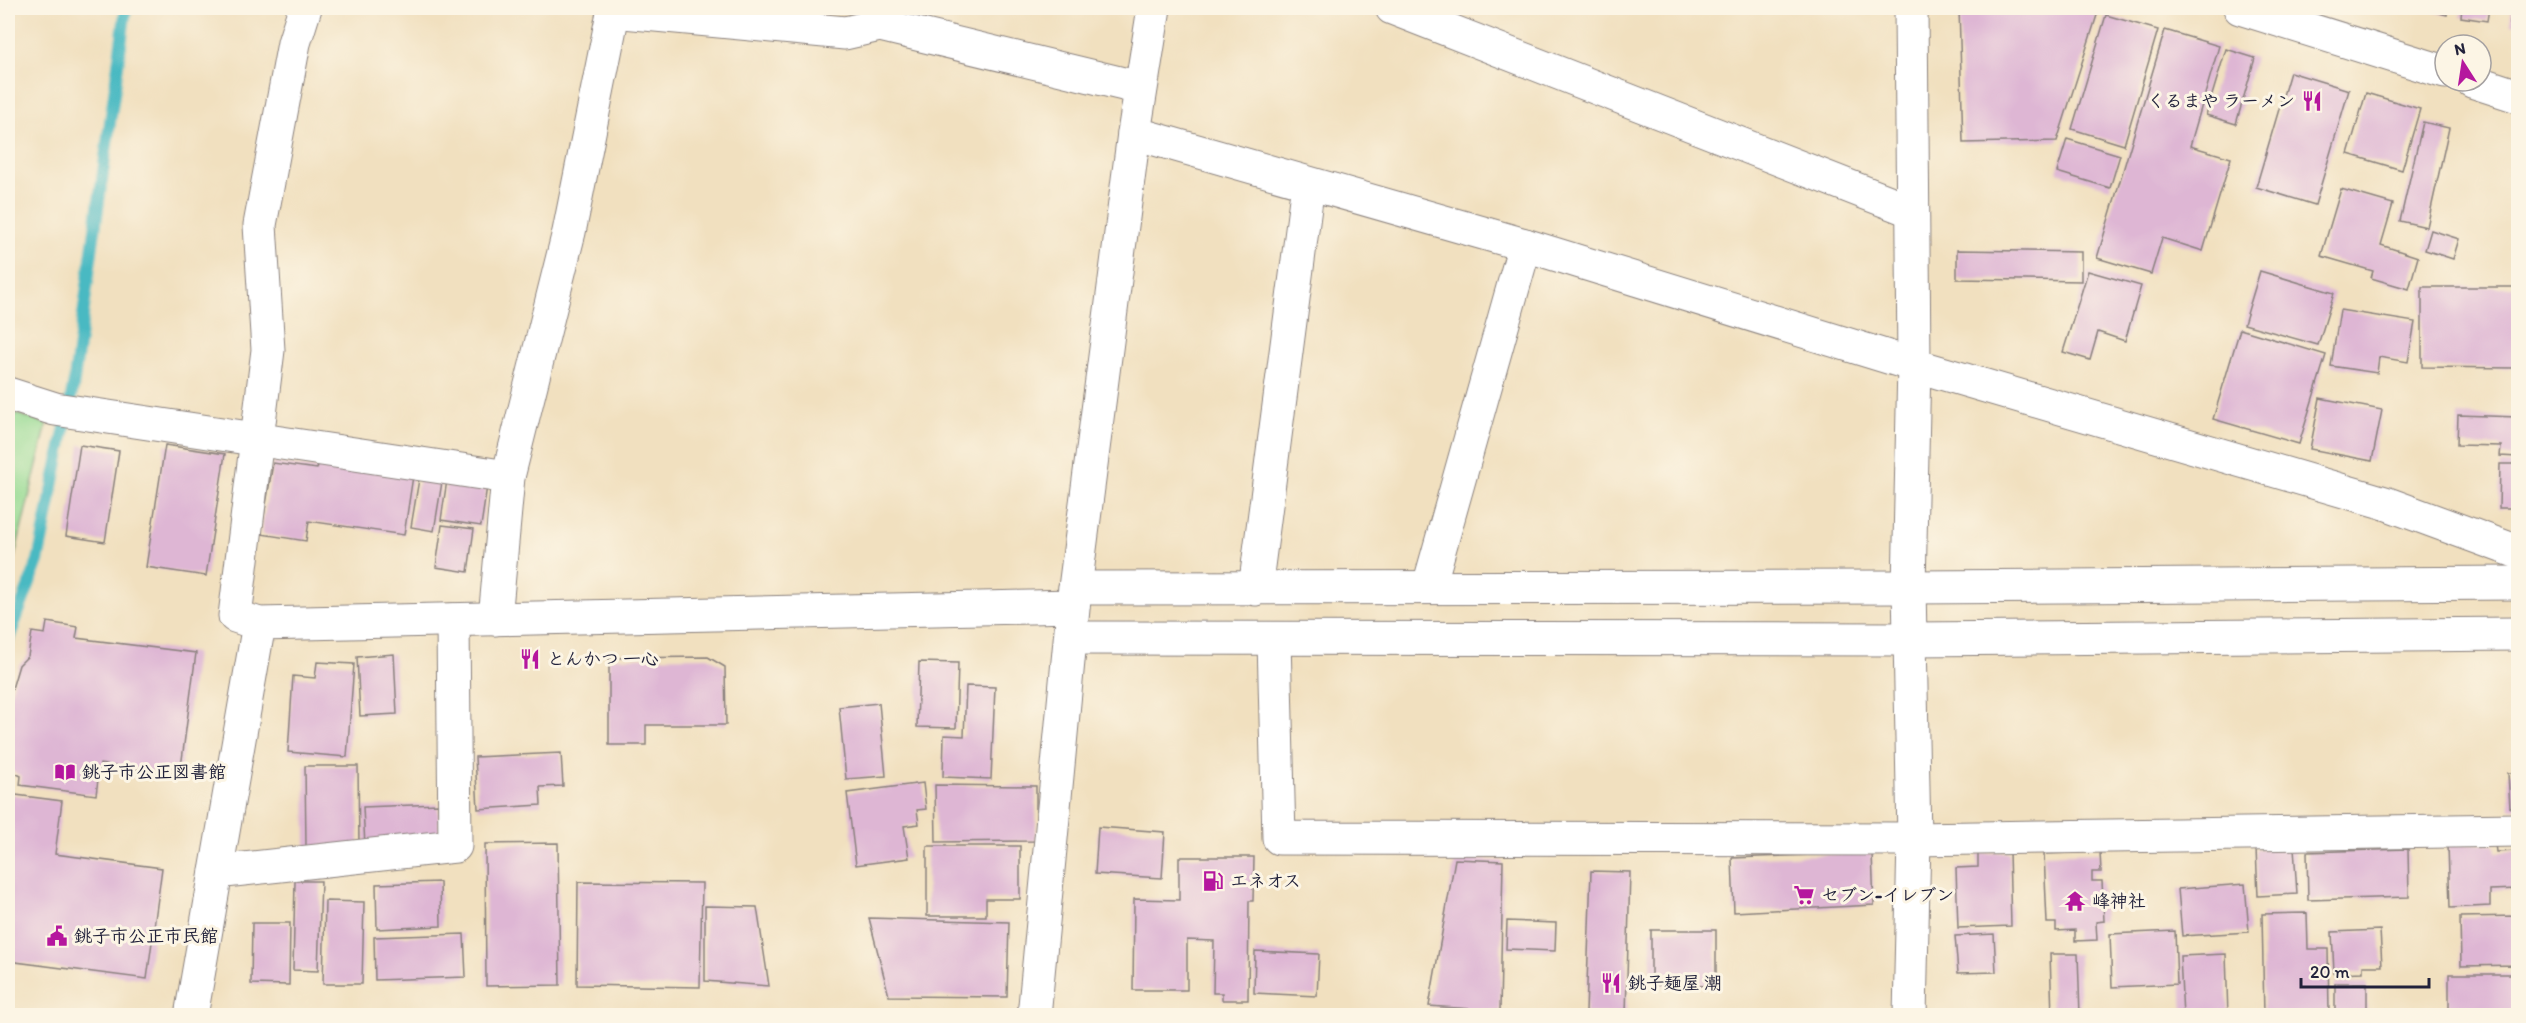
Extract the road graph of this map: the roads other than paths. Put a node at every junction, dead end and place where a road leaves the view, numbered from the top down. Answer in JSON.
{"nodes":[{"id":1,"x":305,"y":8,"type":"edge"},
{"id":2,"x":1154,"y":8,"type":"edge"},
{"id":3,"x":1392,"y":8,"type":"edge"},
{"id":4,"x":1911,"y":8,"type":"edge"},
{"id":5,"x":2240,"y":8,"type":"edge"},
{"id":6,"x":614,"y":9,"type":"edge"},
{"id":7,"x":849,"y":20,"type":"edge"},
{"id":8,"x":2433,"y":68,"type":"edge"},
{"id":9,"x":1140,"y":88,"type":"junction"},
{"id":10,"x":2493,"y":88,"type":"edge"},
{"id":11,"x":2518,"y":96,"type":"edge"},
{"id":12,"x":1134,"y":133,"type":"junction"},
{"id":13,"x":1308,"y":184,"type":"junction"},
{"id":14,"x":1912,"y":211,"type":"junction"},
{"id":15,"x":1525,"y":245,"type":"junction"},
{"id":16,"x":1914,"y":365,"type":"junction"},
{"id":17,"x":8,"y":394,"type":"edge"},
{"id":18,"x":256,"y":441,"type":"junction"},
{"id":19,"x":508,"y":477,"type":"junction"},
{"id":20,"x":2518,"y":552,"type":"edge"},
{"id":21,"x":2518,"y":582,"type":"edge"},
{"id":22,"x":1429,"y":586,"type":"junction"},
{"id":23,"x":1910,"y":587,"type":"junction"},
{"id":24,"x":1255,"y":589,"type":"junction"},
{"id":25,"x":1074,"y":597,"type":"junction"},
{"id":26,"x":495,"y":619,"type":"junction"},
{"id":27,"x":453,"y":620,"type":"junction"},
{"id":28,"x":259,"y":624,"type":"junction"},
{"id":29,"x":2518,"y":634,"type":"edge"},
{"id":30,"x":1071,"y":638,"type":"junction"},
{"id":31,"x":1911,"y":639,"type":"junction"},
{"id":32,"x":1274,"y":640,"type":"junction"},
{"id":33,"x":2518,"y":830,"type":"edge"},
{"id":34,"x":1914,"y":839,"type":"junction"},
{"id":35,"x":216,"y":872,"type":"junction"},
{"id":36,"x":191,"y":1016,"type":"edge"},
{"id":37,"x":1034,"y":1016,"type":"edge"},
{"id":38,"x":1910,"y":1016,"type":"edge"}],
"edges":[{"from":1,"to":18,"type":"street"},
{"from":2,"to":9,"type":"street"},
{"from":3,"to":14,"type":"street"},
{"from":4,"to":14,"type":"street"},
{"from":5,"to":8,"type":"street"},
{"from":6,"to":7,"type":"street"},
{"from":6,"to":19,"type":"street"},
{"from":7,"to":9,"type":"street"},
{"from":9,"to":12,"type":"street"},
{"from":10,"to":11,"type":"street"},
{"from":12,"to":13,"type":"street"},
{"from":12,"to":25,"type":"street"},
{"from":13,"to":15,"type":"street"},
{"from":13,"to":24,"type":"street"},
{"from":14,"to":16,"type":"street"},
{"from":15,"to":16,"type":"street"},
{"from":15,"to":22,"type":"street"},
{"from":16,"to":20,"type":"street"},
{"from":16,"to":23,"type":"street"},
{"from":17,"to":18,"type":"street"},
{"from":18,"to":19,"type":"street"},
{"from":18,"to":28,"type":"street"},
{"from":19,"to":26,"type":"street"},
{"from":21,"to":23,"type":"street"},
{"from":22,"to":23,"type":"street"},
{"from":22,"to":24,"type":"street"},
{"from":23,"to":31,"type":"street"},
{"from":24,"to":25,"type":"street"},
{"from":25,"to":26,"type":"street"},
{"from":25,"to":30,"type":"street"},
{"from":26,"to":27,"type":"street"},
{"from":27,"to":28,"type":"street"},
{"from":27,"to":35,"type":"street"},
{"from":28,"to":35,"type":"street"},
{"from":29,"to":31,"type":"street"},
{"from":30,"to":32,"type":"street"},
{"from":30,"to":37,"type":"street"},
{"from":31,"to":32,"type":"street"},
{"from":31,"to":34,"type":"street"},
{"from":32,"to":34,"type":"street"},
{"from":33,"to":34,"type":"street"},
{"from":34,"to":38,"type":"street"},
{"from":35,"to":36,"type":"street"}]}
